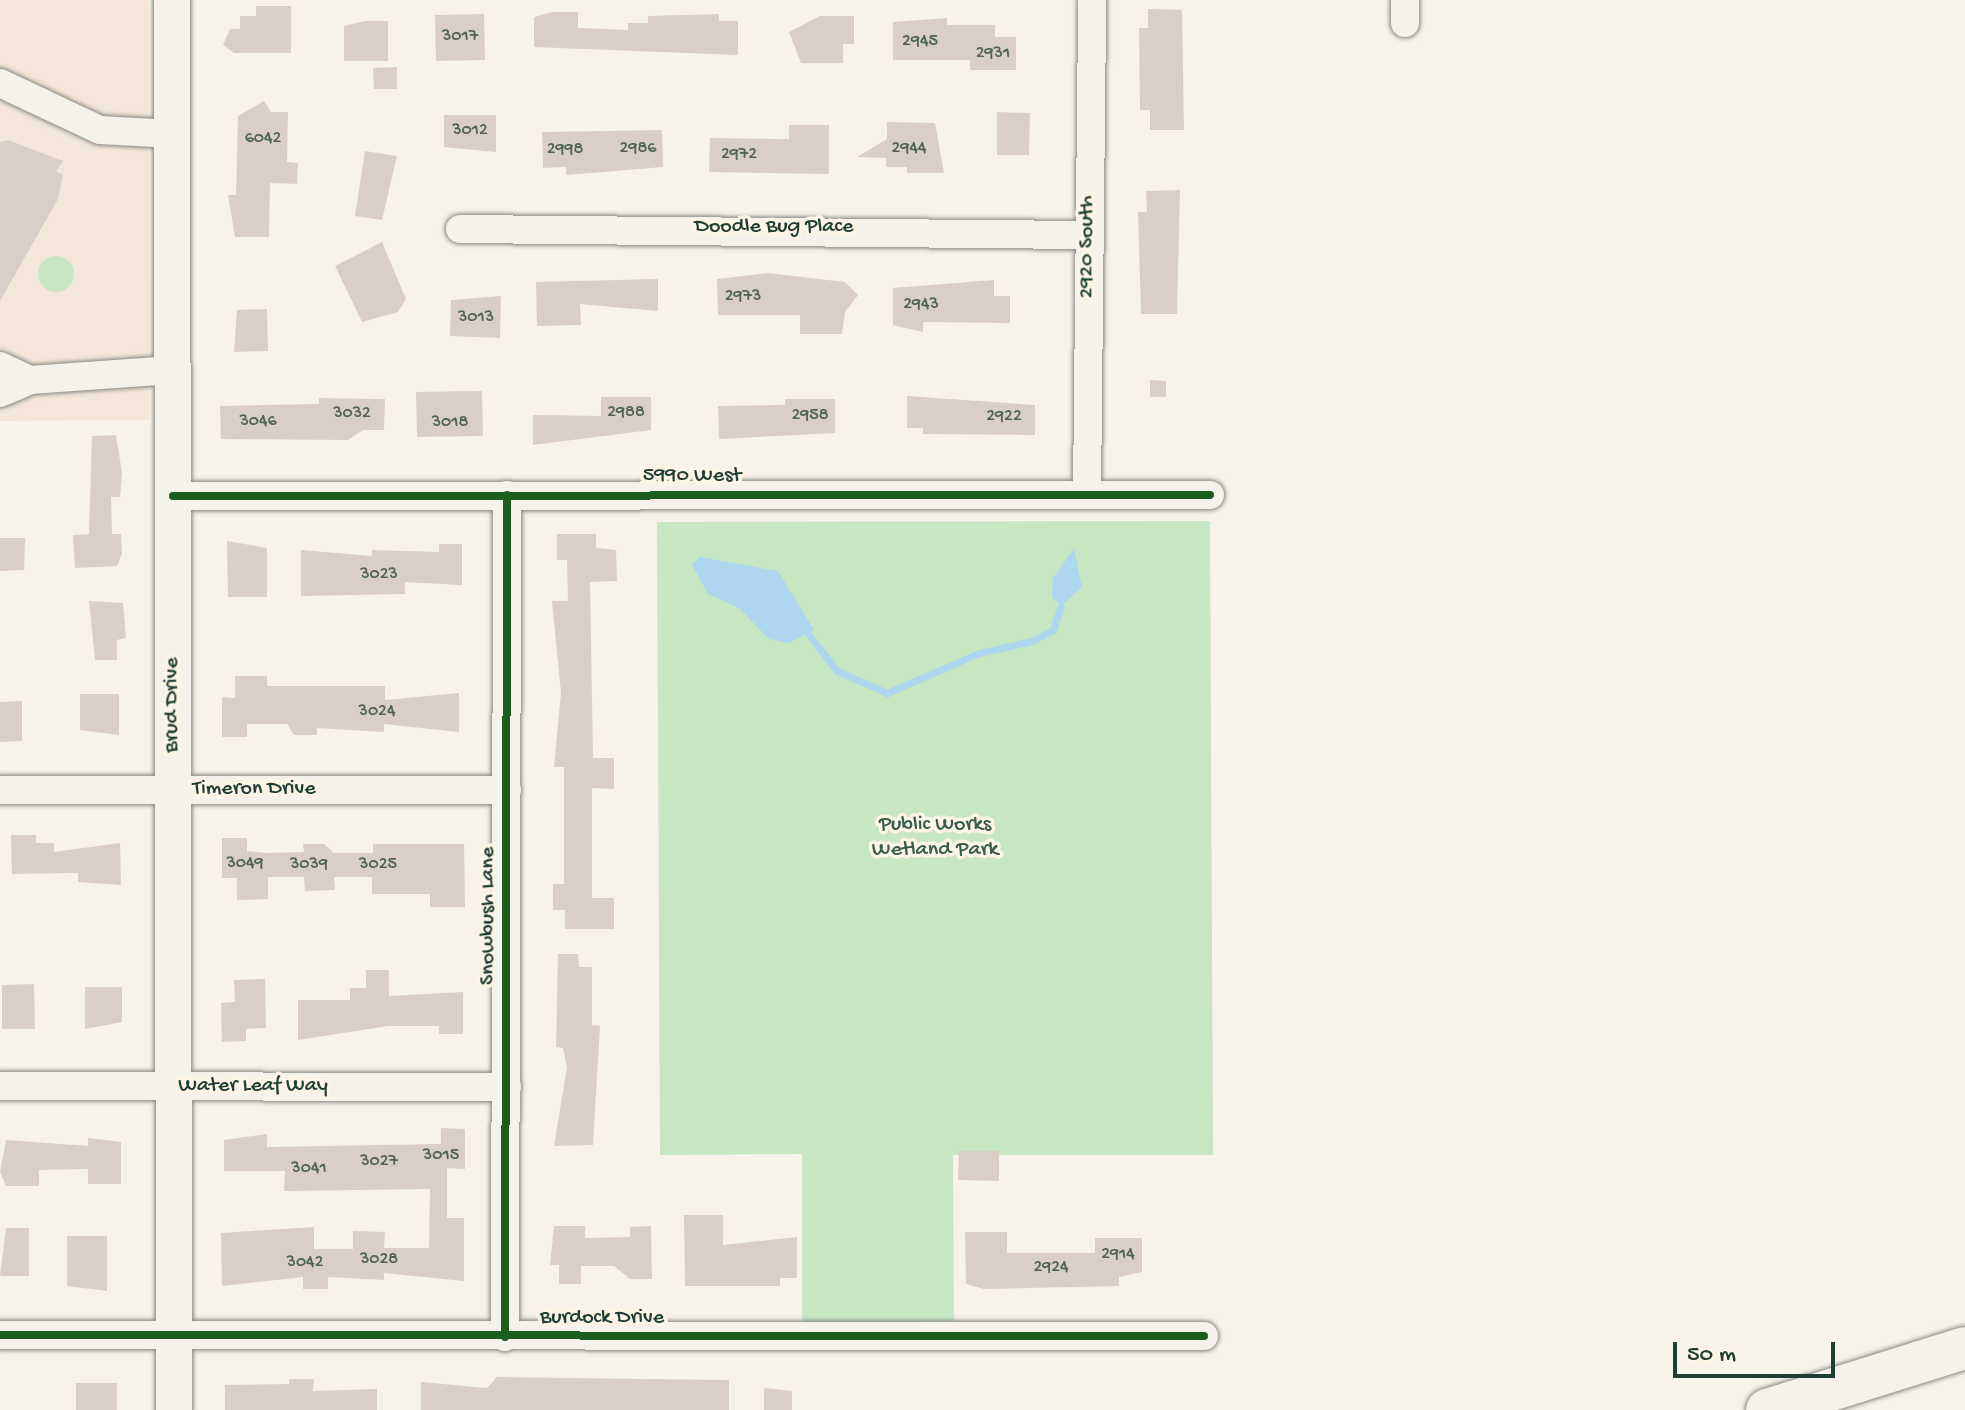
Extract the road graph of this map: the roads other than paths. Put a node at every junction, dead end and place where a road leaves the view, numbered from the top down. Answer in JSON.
{"nodes":[{"id":1,"x":172,"y":0,"type":"edge"},
{"id":2,"x":1092,"y":0,"type":"edge"},
{"id":3,"x":0,"y":83,"type":"edge"},
{"id":4,"x":173,"y":134,"type":"junction"},
{"id":5,"x":460,"y":229,"type":"dead end"},
{"id":6,"x":1088,"y":235,"type":"junction"},
{"id":7,"x":0,"y":366,"type":"edge"},
{"id":8,"x":173,"y":370,"type":"junction"},
{"id":9,"x":30,"y":380,"type":"junction"},
{"id":10,"x":0,"y":393,"type":"edge"},
{"id":11,"x":1087,"y":494,"type":"junction"},
{"id":12,"x":507,"y":495,"type":"junction"},
{"id":13,"x":1210,"y":495,"type":"dead end"},
{"id":14,"x":173,"y":496,"type":"junction"},
{"id":15,"x":0,"y":790,"type":"edge"},
{"id":16,"x":173,"y":790,"type":"junction"},
{"id":17,"x":507,"y":790,"type":"junction"},
{"id":18,"x":0,"y":1086,"type":"edge"},
{"id":19,"x":174,"y":1087,"type":"junction"},
{"id":20,"x":507,"y":1087,"type":"junction"},
{"id":21,"x":0,"y":1335,"type":"edge"},
{"id":22,"x":174,"y":1335,"type":"junction"},
{"id":23,"x":1204,"y":1336,"type":"dead end"},
{"id":24,"x":505,"y":1337,"type":"junction"},
{"id":25,"x":1965,"y":1348,"type":"edge"},
{"id":26,"x":174,"y":1410,"type":"edge"},
{"id":27,"x":1767,"y":1410,"type":"edge"}],
"edges":[{"from":1,"to":4,"type":"main road","name":"Brud Drive"},
{"from":2,"to":6,"type":"street","name":"2920 South"},
{"from":3,"to":4,"type":"street"},
{"from":4,"to":8,"type":"main road","name":"Brud Drive"},
{"from":5,"to":6,"type":"street","name":"Doodle Bug Place"},
{"from":6,"to":11,"type":"street","name":"2920 South"},
{"from":7,"to":9,"type":"street"},
{"from":8,"to":9,"type":"street"},
{"from":8,"to":14,"type":"main road","name":"Brud Drive"},
{"from":9,"to":10,"type":"street"},
{"from":11,"to":12,"type":"street","name":"5990 West"},
{"from":11,"to":13,"type":"street","name":"5990 West"},
{"from":12,"to":14,"type":"street","name":"5990 West"},
{"from":12,"to":17,"type":"street","name":"Snowbush Lane"},
{"from":14,"to":16,"type":"main road","name":"Brud Drive"},
{"from":15,"to":16,"type":"street","name":"Timeron Drive"},
{"from":16,"to":17,"type":"street","name":"Timeron Drive"},
{"from":16,"to":19,"type":"main road","name":"Brud Drive"},
{"from":17,"to":20,"type":"street","name":"Snowbush Lane"},
{"from":18,"to":19,"type":"street","name":"Water Leaf Way"},
{"from":19,"to":20,"type":"street","name":"Water Leaf Way"},
{"from":19,"to":22,"type":"main road","name":"Brud Drive"},
{"from":20,"to":24,"type":"street","name":"Snowbush Lane"},
{"from":21,"to":22,"type":"street","name":"Burdock Drive"},
{"from":22,"to":24,"type":"street","name":"Burdock Drive"},
{"from":22,"to":26,"type":"main road","name":"Brud Drive"},
{"from":23,"to":24,"type":"street","name":"Burdock Drive"},
{"from":25,"to":27,"type":"highway"}]}
